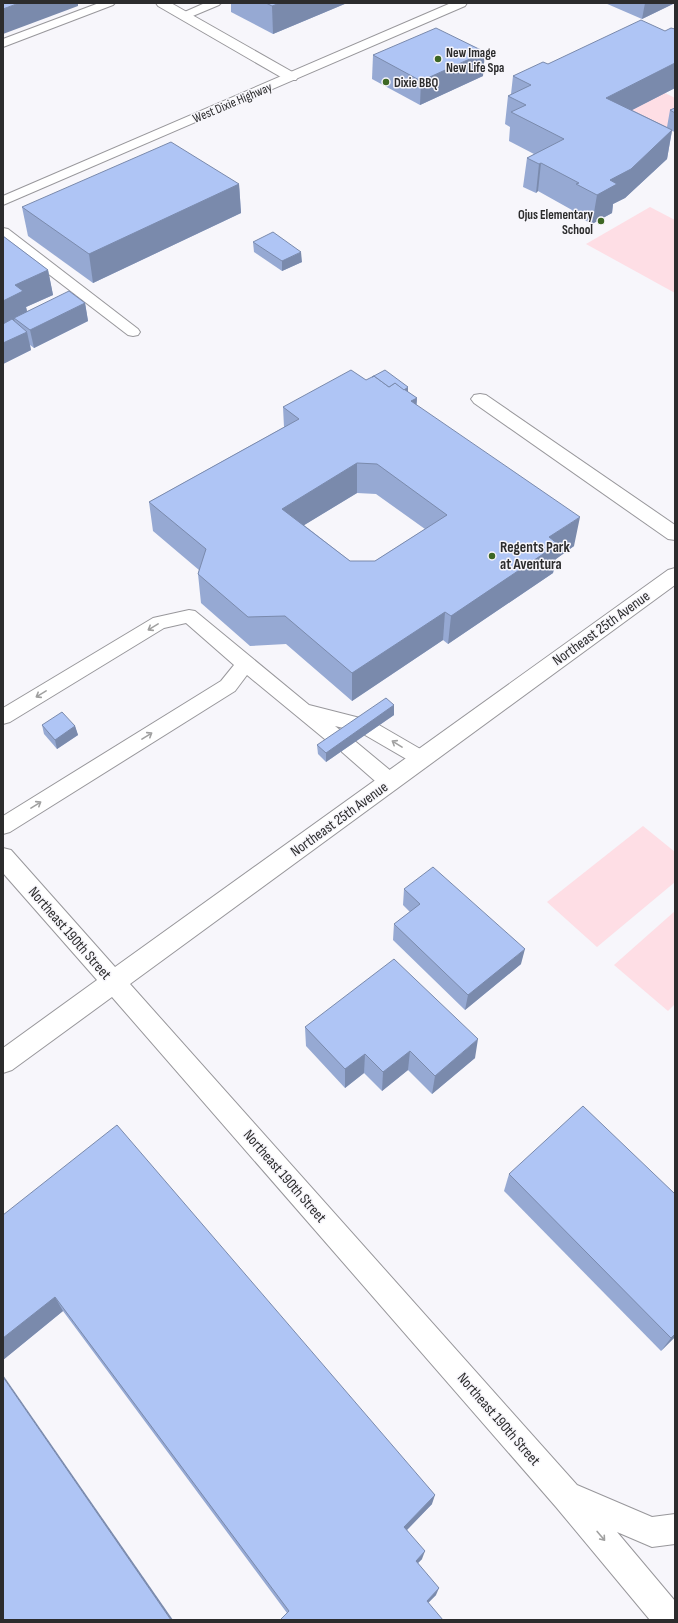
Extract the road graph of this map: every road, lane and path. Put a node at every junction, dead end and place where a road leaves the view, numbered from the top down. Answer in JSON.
{"nodes":[{"id":1,"x":109,"y":3,"type":"edge"},
{"id":2,"x":162,"y":3,"type":"edge"},
{"id":3,"x":215,"y":3,"type":"edge"},
{"id":4,"x":461,"y":3,"type":"edge"},
{"id":5,"x":184,"y":16,"type":"junction"},
{"id":6,"x":3,"y":43,"type":"edge"},
{"id":7,"x":290,"y":77,"type":"junction"},
{"id":8,"x":3,"y":201,"type":"edge"},
{"id":9,"x":3,"y":232,"type":"edge"},
{"id":10,"x":133,"y":332,"type":"dead end"},
{"id":11,"x":480,"y":399,"type":"dead end"},
{"id":12,"x":675,"y":534,"type":"edge"},
{"id":13,"x":675,"y":575,"type":"edge"},
{"id":14,"x":245,"y":664,"type":"junction"},
{"id":15,"x":303,"y":710,"type":"junction"},
{"id":16,"x":3,"y":717,"type":"edge"},
{"id":17,"x":422,"y":759,"type":"junction"},
{"id":18,"x":390,"y":782,"type":"junction"},
{"id":19,"x":3,"y":826,"type":"edge"},
{"id":20,"x":3,"y":857,"type":"edge"},
{"id":21,"x":113,"y":982,"type":"junction"},
{"id":22,"x":3,"y":1062,"type":"edge"},
{"id":23,"x":567,"y":1496,"type":"junction"},
{"id":24,"x":675,"y":1529,"type":"edge"},
{"id":25,"x":670,"y":1620,"type":"edge"}],
"edges":[{"from":1,"to":6,"type":"lane"},
{"from":2,"to":5,"type":"street"},
{"from":3,"to":5,"type":"lane"},
{"from":4,"to":7,"type":"street","name":"West Dixie Highway"},
{"from":5,"to":7,"type":"street"},
{"from":7,"to":8,"type":"street","name":"West Dixie Highway"},
{"from":9,"to":10,"type":"lane"},
{"from":11,"to":12,"type":"street"},
{"from":13,"to":17,"type":"street","name":"Northeast 25th Avenue"},
{"from":14,"to":15,"type":"lane"},
{"from":14,"to":16,"type":"lane","one_way":true},
{"from":19,"to":14,"type":"lane","one_way":true},
{"from":17,"to":15,"type":"lane","one_way":true},
{"from":15,"to":18,"type":"lane"},
{"from":17,"to":18,"type":"street","name":"Northeast 25th Avenue"},
{"from":18,"to":21,"type":"street","name":"Northeast 25th Avenue"},
{"from":20,"to":21,"type":"street","name":"Northeast 190th Street"},
{"from":21,"to":22,"type":"street","name":"Northeast 25th Avenue"},
{"from":21,"to":23,"type":"street","name":"Northeast 190th Street"},
{"from":23,"to":24,"type":"street","name":"Northeast 190th Street"},
{"from":23,"to":25,"type":"street","name":"Northeast 190th Street","one_way":true}]}
